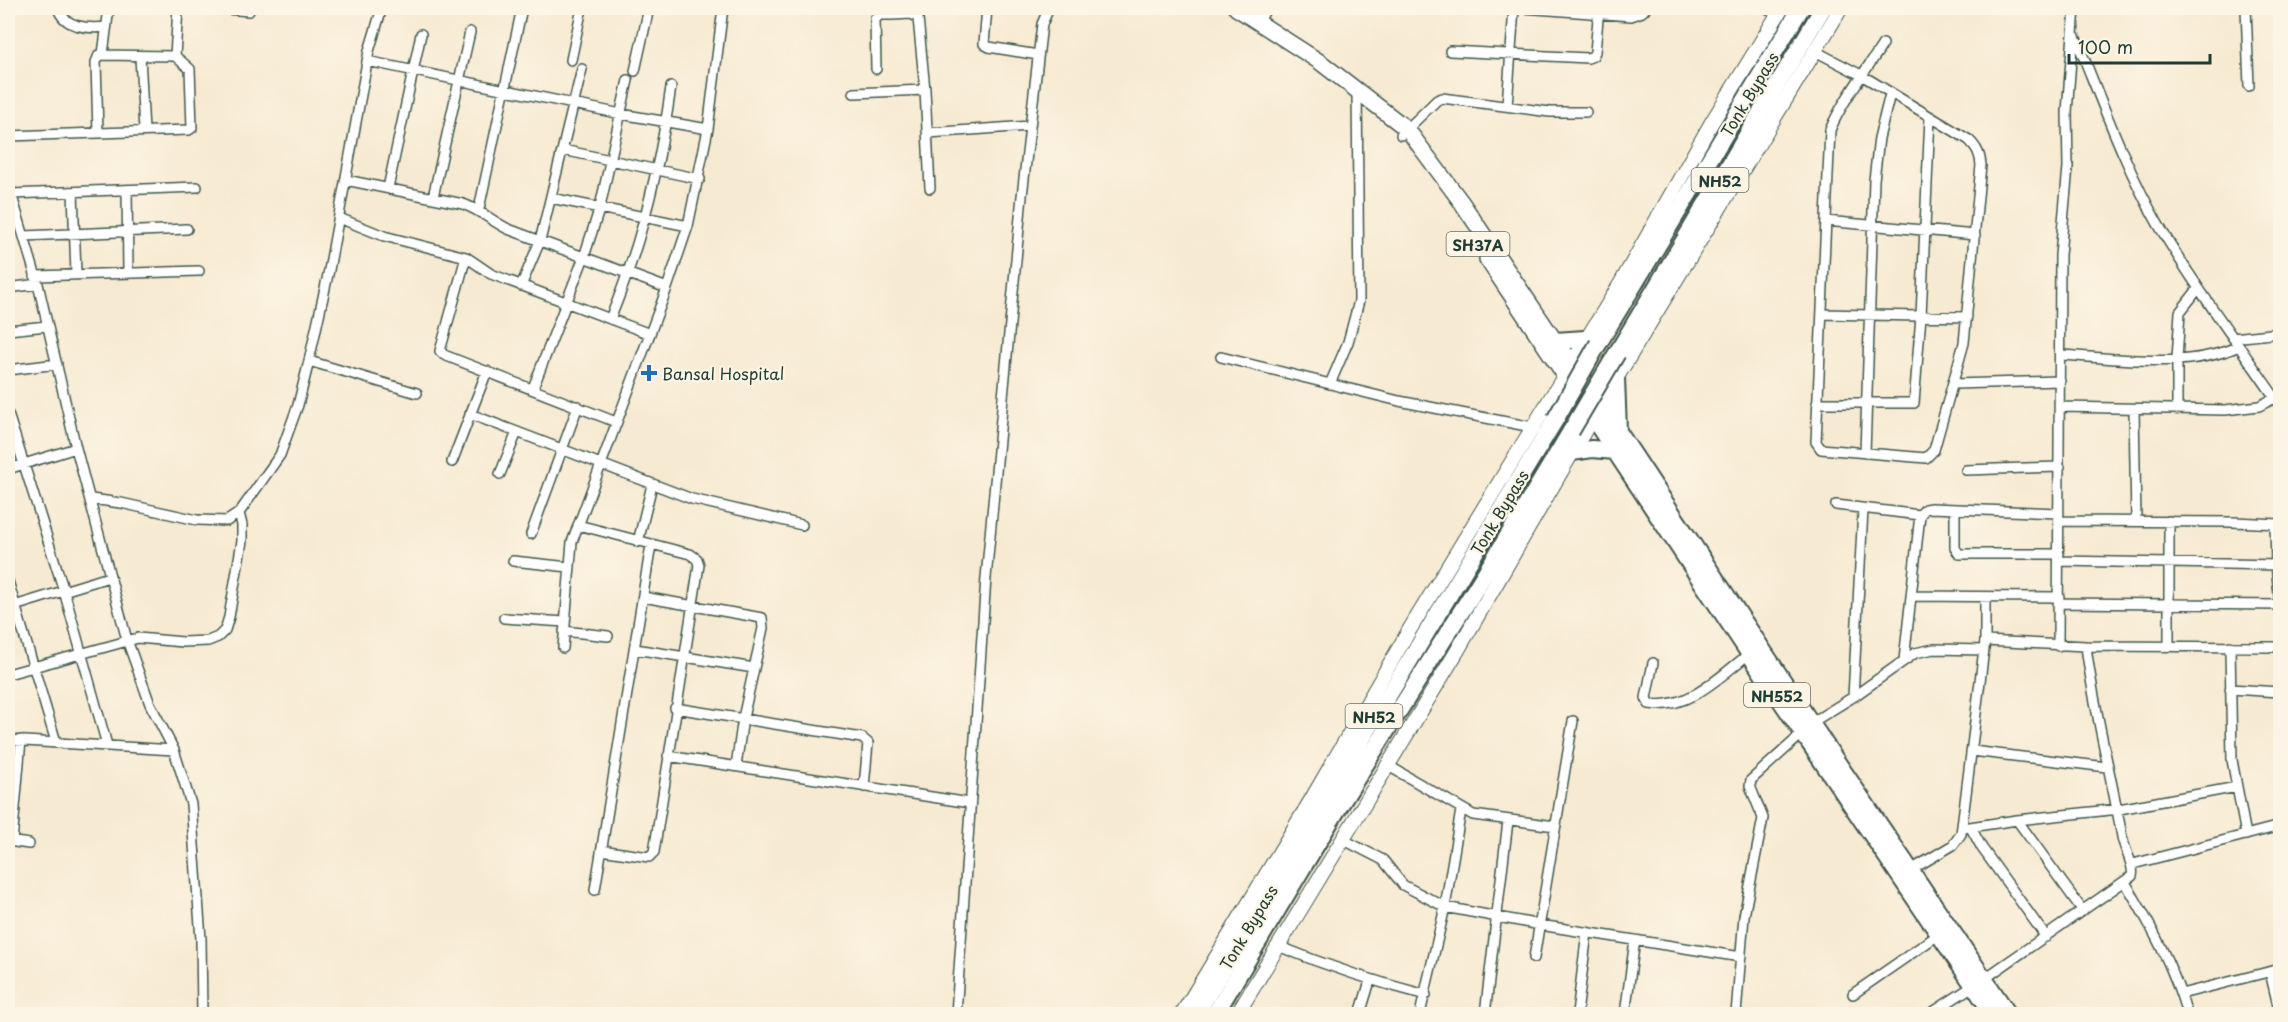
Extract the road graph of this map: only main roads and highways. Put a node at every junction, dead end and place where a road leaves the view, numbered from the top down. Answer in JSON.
{"nodes":[{"id":1,"x":1236,"y":8,"type":"edge"},
{"id":2,"x":1801,"y":8,"type":"edge"},
{"id":3,"x":1823,"y":8,"type":"edge"},
{"id":4,"x":1404,"y":132,"type":"junction"},
{"id":5,"x":1555,"y":341,"type":"junction"},
{"id":6,"x":1592,"y":341,"type":"junction"},
{"id":7,"x":1568,"y":368,"type":"junction"},
{"id":8,"x":1616,"y":378,"type":"road end"},
{"id":9,"x":1596,"y":412,"type":"junction"},
{"id":10,"x":1618,"y":432,"type":"junction"},
{"id":11,"x":1572,"y":452,"type":"road end"},
{"id":12,"x":1615,"y":452,"type":"junction"},
{"id":13,"x":1807,"y":728,"type":"junction"},
{"id":14,"x":1978,"y":982,"type":"junction"},
{"id":15,"x":1196,"y":1014,"type":"edge"},
{"id":16,"x":1215,"y":1014,"type":"edge"},
{"id":17,"x":1993,"y":1014,"type":"edge"},
{"id":18,"x":2008,"y":1014,"type":"edge"}],
"edges":[{"from":1,"to":4,"type":"main road","number":"SH37A"},
{"from":2,"to":6,"type":"highway","name":"Tonk Bypass","number":"NH52"},
{"from":3,"to":16,"type":"highway","number":"NH52","bridge":true},
{"from":4,"to":5,"type":"main road","number":"SH37A"},
{"from":4,"to":7,"type":"main road","number":"SH37A"},
{"from":5,"to":6,"type":"highway"},
{"from":5,"to":7,"type":"main road","number":"SH37A"},
{"from":6,"to":15,"type":"highway","name":"Tonk Bypass","number":"NH52","bridge":true},
{"from":7,"to":9,"type":"highway","number":"NH552"},
{"from":8,"to":10,"type":"highway"},
{"from":9,"to":10,"type":"highway","number":"NH552"},
{"from":9,"to":12,"type":"highway","number":"NH552"},
{"from":10,"to":13,"type":"highway","number":"NH552"},
{"from":11,"to":12,"type":"highway"},
{"from":12,"to":13,"type":"highway","number":"NH552"},
{"from":13,"to":14,"type":"highway","number":"NH552"},
{"from":13,"to":14,"type":"highway","number":"NH552"},
{"from":14,"to":17,"type":"highway","number":"NH552"},
{"from":14,"to":18,"type":"highway","number":"NH552"}]}
